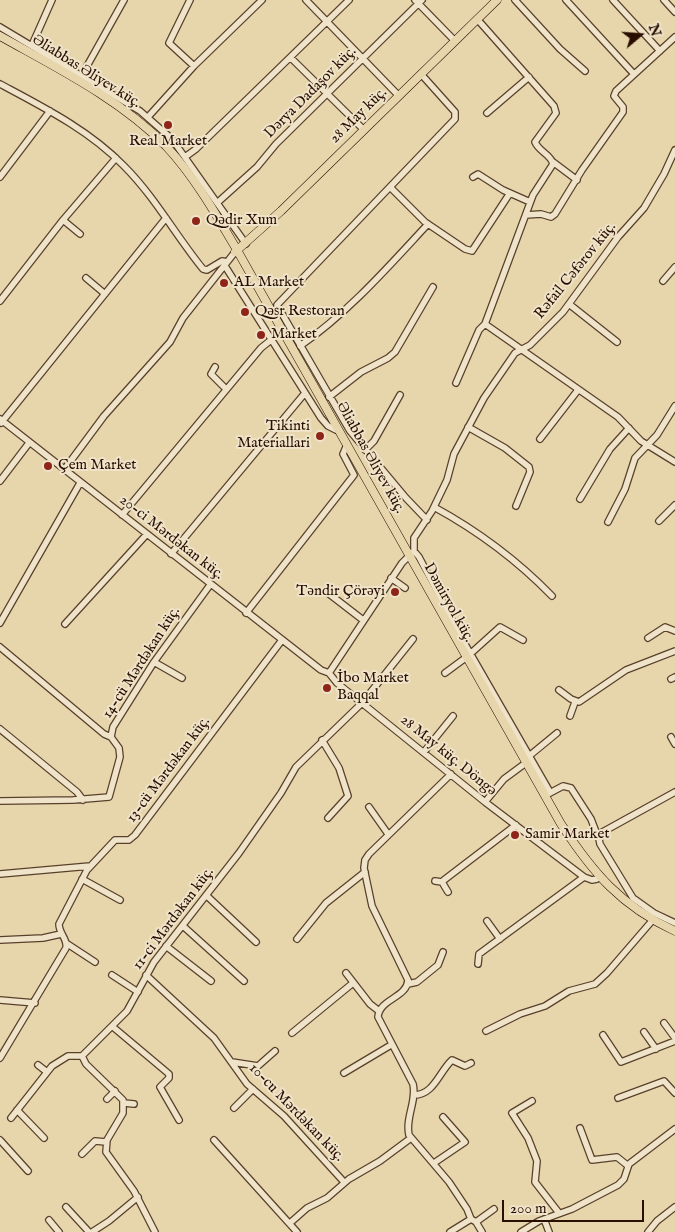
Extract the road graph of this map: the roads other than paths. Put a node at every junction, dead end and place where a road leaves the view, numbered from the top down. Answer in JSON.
{"nodes":[{"id":1,"x":52,"y":0,"type":"edge"},
{"id":2,"x":124,"y":0,"type":"edge"},
{"id":3,"x":190,"y":0,"type":"edge"},
{"id":4,"x":262,"y":0,"type":"edge"},
{"id":5,"x":306,"y":0,"type":"edge"},
{"id":6,"x":349,"y":0,"type":"edge"},
{"id":7,"x":498,"y":0,"type":"edge"},
{"id":8,"x":515,"y":0,"type":"edge"},
{"id":9,"x":566,"y":0,"type":"edge"},
{"id":10,"x":613,"y":0,"type":"edge"},
{"id":11,"x":664,"y":0,"type":"edge"},
{"id":12,"x":419,"y":1,"type":"edge"},
{"id":13,"x":675,"y":12,"type":"edge"},
{"id":14,"x":327,"y":20,"type":"junction"},
{"id":15,"x":478,"y":20,"type":"junction"},
{"id":16,"x":0,"y":27,"type":"edge"},
{"id":17,"x":0,"y":36,"type":"edge"},
{"id":18,"x":675,"y":37,"type":"edge"},
{"id":19,"x":0,"y":40,"type":"edge"},
{"id":20,"x":455,"y":42,"type":"junction"},
{"id":21,"x":32,"y":45,"type":"junction"},
{"id":22,"x":660,"y":51,"type":"junction"},
{"id":23,"x":291,"y":58,"type":"junction"},
{"id":24,"x":363,"y":58,"type":"junction"},
{"id":25,"x":194,"y":66,"type":"junction"},
{"id":26,"x":585,"y":71,"type":"dead end"},
{"id":27,"x":421,"y":74,"type":"junction"},
{"id":28,"x":633,"y":74,"type":"junction"},
{"id":29,"x":82,"y":75,"type":"junction"},
{"id":30,"x":529,"y":77,"type":"junction"},
{"id":31,"x":0,"y":84,"type":"edge"},
{"id":32,"x":327,"y":93,"type":"junction"},
{"id":33,"x":399,"y":96,"type":"junction"},
{"id":34,"x":50,"y":111,"type":"junction"},
{"id":35,"x":487,"y":113,"type":"dead end"},
{"id":36,"x":148,"y":117,"type":"junction"},
{"id":37,"x":364,"y":130,"type":"junction"},
{"id":38,"x":675,"y":150,"type":"edge"},
{"id":39,"x":185,"y":157,"type":"junction"},
{"id":40,"x":116,"y":158,"type":"junction"},
{"id":41,"x":553,"y":162,"type":"junction"},
{"id":42,"x":0,"y":177,"type":"edge"},
{"id":43,"x":473,"y":177,"type":"dead end"},
{"id":44,"x":577,"y":180,"type":"junction"},
{"id":45,"x":391,"y":188,"type":"junction"},
{"id":46,"x":510,"y":193,"type":"junction"},
{"id":47,"x":530,"y":202,"type":"junction"},
{"id":48,"x":217,"y":203,"type":"junction"},
{"id":49,"x":526,"y":215,"type":"junction"},
{"id":50,"x":166,"y":218,"type":"junction"},
{"id":51,"x":63,"y":220,"type":"junction"},
{"id":52,"x":428,"y":224,"type":"junction"},
{"id":53,"x":80,"y":234,"type":"dead end"},
{"id":54,"x":246,"y":244,"type":"junction"},
{"id":55,"x":236,"y":251,"type":"junction"},
{"id":56,"x":226,"y":264,"type":"junction"},
{"id":57,"x":675,"y":267,"type":"edge"},
{"id":58,"x":86,"y":278,"type":"dead end"},
{"id":59,"x":663,"y":281,"type":"dead end"},
{"id":60,"x":433,"y":287,"type":"dead end"},
{"id":61,"x":105,"y":294,"type":"junction"},
{"id":62,"x":0,"y":301,"type":"edge"},
{"id":63,"x":569,"y":304,"type":"junction"},
{"id":64,"x":485,"y":324,"type":"junction"},
{"id":65,"x":271,"y":340,"type":"junction"},
{"id":66,"x":617,"y":342,"type":"dead end"},
{"id":67,"x":300,"y":346,"type":"junction"},
{"id":68,"x":522,"y":349,"type":"junction"},
{"id":69,"x":215,"y":366,"type":"dead end"},
{"id":70,"x":456,"y":383,"type":"dead end"},
{"id":71,"x":226,"y":389,"type":"junction"},
{"id":72,"x":578,"y":390,"type":"junction"},
{"id":73,"x":306,"y":393,"type":"junction"},
{"id":74,"x":400,"y":395,"type":"dead end"},
{"id":75,"x":330,"y":397,"type":"junction"},
{"id":76,"x":675,"y":406,"type":"edge"},
{"id":77,"x":1,"y":421,"type":"edge"},
{"id":78,"x":468,"y":427,"type":"junction"},
{"id":79,"x":629,"y":428,"type":"junction"},
{"id":80,"x":336,"y":430,"type":"junction"},
{"id":81,"x":540,"y":439,"type":"dead end"},
{"id":82,"x":29,"y":443,"type":"junction"},
{"id":83,"x":647,"y":445,"type":"junction"},
{"id":84,"x":346,"y":448,"type":"junction"},
{"id":85,"x":365,"y":450,"type":"junction"},
{"id":86,"x":675,"y":462,"type":"edge"},
{"id":87,"x":64,"y":470,"type":"junction"},
{"id":88,"x":0,"y":481,"type":"edge"},
{"id":89,"x":80,"y":483,"type":"junction"},
{"id":90,"x":580,"y":498,"type":"dead end"},
{"id":91,"x":675,"y":505,"type":"edge"},
{"id":92,"x":516,"y":506,"type":"dead end"},
{"id":93,"x":434,"y":507,"type":"junction"},
{"id":94,"x":122,"y":515,"type":"junction"},
{"id":95,"x":427,"y":520,"type":"junction"},
{"id":96,"x":659,"y":521,"type":"dead end"},
{"id":97,"x":608,"y":522,"type":"dead end"},
{"id":98,"x":147,"y":534,"type":"junction"},
{"id":99,"x":171,"y":554,"type":"junction"},
{"id":100,"x":410,"y":554,"type":"junction"},
{"id":101,"x":391,"y":578,"type":"junction"},
{"id":102,"x":210,"y":585,"type":"junction"},
{"id":103,"x":405,"y":588,"type":"dead end"},
{"id":104,"x":328,"y":593,"type":"dead end"},
{"id":105,"x":552,"y":596,"type":"dead end"},
{"id":106,"x":246,"y":613,"type":"junction"},
{"id":107,"x":363,"y":620,"type":"junction"},
{"id":108,"x":0,"y":623,"type":"edge"},
{"id":109,"x":65,"y":624,"type":"dead end"},
{"id":110,"x":675,"y":631,"type":"edge"},
{"id":111,"x":648,"y":638,"type":"dead end"},
{"id":112,"x":414,"y":639,"type":"dead end"},
{"id":113,"x":282,"y":640,"type":"junction"},
{"id":114,"x":523,"y":640,"type":"dead end"},
{"id":115,"x":0,"y":647,"type":"edge"},
{"id":116,"x":675,"y":651,"type":"edge"},
{"id":117,"x":467,"y":657,"type":"junction"},
{"id":118,"x":154,"y":662,"type":"junction"},
{"id":119,"x":329,"y":673,"type":"junction"},
{"id":120,"x":445,"y":674,"type":"dead end"},
{"id":121,"x":182,"y":678,"type":"dead end"},
{"id":122,"x":559,"y":690,"type":"dead end"},
{"id":123,"x":575,"y":702,"type":"junction"},
{"id":124,"x":362,"y":703,"type":"junction"},
{"id":125,"x":453,"y":716,"type":"dead end"},
{"id":126,"x":570,"y":716,"type":"dead end"},
{"id":127,"x":0,"y":729,"type":"edge"},
{"id":128,"x":558,"y":733,"type":"dead end"},
{"id":129,"x":111,"y":737,"type":"junction"},
{"id":130,"x":671,"y":737,"type":"dead end"},
{"id":131,"x":322,"y":740,"type":"junction"},
{"id":132,"x":675,"y":744,"type":"edge"},
{"id":133,"x":424,"y":752,"type":"junction"},
{"id":134,"x":529,"y":756,"type":"junction"},
{"id":135,"x":523,"y":766,"type":"junction"},
{"id":136,"x":451,"y":774,"type":"junction"},
{"id":137,"x":675,"y":792,"type":"edge"},
{"id":138,"x":547,"y":794,"type":"junction"},
{"id":139,"x":83,"y":800,"type":"junction"},
{"id":140,"x":0,"y":801,"type":"edge"},
{"id":141,"x":485,"y":802,"type":"junction"},
{"id":142,"x":369,"y":807,"type":"dead end"},
{"id":143,"x":328,"y":818,"type":"dead end"},
{"id":144,"x":516,"y":825,"type":"junction"},
{"id":145,"x":388,"y":834,"type":"junction"},
{"id":146,"x":598,"y":834,"type":"junction"},
{"id":147,"x":90,"y":866,"type":"junction"},
{"id":148,"x":365,"y":872,"type":"junction"},
{"id":149,"x":0,"y":874,"type":"edge"},
{"id":150,"x":584,"y":877,"type":"junction"},
{"id":151,"x":82,"y":879,"type":"junction"},
{"id":152,"x":597,"y":879,"type":"junction"},
{"id":153,"x":434,"y":882,"type":"dead end"},
{"id":154,"x":442,"y":882,"type":"junction"},
{"id":155,"x":448,"y":892,"type":"dead end"},
{"id":156,"x":207,"y":896,"type":"junction"},
{"id":157,"x":120,"y":900,"type":"dead end"},
{"id":158,"x":487,"y":921,"type":"dead end"},
{"id":159,"x":651,"y":922,"type":"junction"},
{"id":160,"x":675,"y":922,"type":"edge"},
{"id":161,"x":183,"y":926,"type":"junction"},
{"id":162,"x":675,"y":933,"type":"edge"},
{"id":163,"x":61,"y":934,"type":"junction"},
{"id":164,"x":297,"y":939,"type":"dead end"},
{"id":165,"x":500,"y":939,"type":"junction"},
{"id":166,"x":0,"y":940,"type":"edge"},
{"id":167,"x":256,"y":942,"type":"dead end"},
{"id":168,"x":66,"y":943,"type":"junction"},
{"id":169,"x":166,"y":946,"type":"junction"},
{"id":170,"x":443,"y":952,"type":"dead end"},
{"id":171,"x":95,"y":962,"type":"dead end"},
{"id":172,"x":478,"y":964,"type":"dead end"},
{"id":173,"x":346,"y":972,"type":"dead end"},
{"id":174,"x":112,"y":975,"type":"dead end"},
{"id":175,"x":146,"y":975,"type":"junction"},
{"id":176,"x":211,"y":980,"type":"dead end"},
{"id":177,"x":244,"y":982,"type":"dead end"},
{"id":178,"x":354,"y":983,"type":"junction"},
{"id":179,"x":408,"y":984,"type":"junction"},
{"id":180,"x":138,"y":992,"type":"junction"},
{"id":181,"x":0,"y":1000,"type":"edge"},
{"id":182,"x":35,"y":1003,"type":"junction"},
{"id":183,"x":379,"y":1011,"type":"junction"},
{"id":184,"x":664,"y":1023,"type":"dead end"},
{"id":185,"x":112,"y":1027,"type":"junction"},
{"id":186,"x":486,"y":1031,"type":"dead end"},
{"id":187,"x":292,"y":1032,"type":"dead end"},
{"id":188,"x":644,"y":1032,"type":"dead end"},
{"id":189,"x":602,"y":1034,"type":"dead end"},
{"id":190,"x":675,"y":1040,"type":"edge"},
{"id":191,"x":391,"y":1045,"type":"junction"},
{"id":192,"x":656,"y":1048,"type":"junction"},
{"id":193,"x":275,"y":1051,"type":"dead end"},
{"id":194,"x":82,"y":1056,"type":"junction"},
{"id":195,"x":0,"y":1058,"type":"edge"},
{"id":196,"x":232,"y":1062,"type":"junction"},
{"id":197,"x":470,"y":1063,"type":"dead end"},
{"id":198,"x":38,"y":1065,"type":"dead end"},
{"id":199,"x":47,"y":1072,"type":"junction"},
{"id":200,"x":344,"y":1073,"type":"dead end"},
{"id":201,"x":253,"y":1089,"type":"junction"},
{"id":202,"x":115,"y":1091,"type":"junction"},
{"id":203,"x":675,"y":1093,"type":"edge"},
{"id":204,"x":414,"y":1095,"type":"junction"},
{"id":205,"x":618,"y":1098,"type":"dead end"},
{"id":206,"x":107,"y":1099,"type":"dead end"},
{"id":207,"x":532,"y":1101,"type":"dead end"},
{"id":208,"x":124,"y":1103,"type":"junction"},
{"id":209,"x":134,"y":1104,"type":"dead end"},
{"id":210,"x":234,"y":1108,"type":"dead end"},
{"id":211,"x":17,"y":1110,"type":"junction"},
{"id":212,"x":443,"y":1117,"type":"dead end"},
{"id":213,"x":11,"y":1118,"type":"dead end"},
{"id":214,"x":179,"y":1120,"type":"dead end"},
{"id":215,"x":580,"y":1128,"type":"dead end"},
{"id":216,"x":675,"y":1129,"type":"edge"},
{"id":217,"x":44,"y":1138,"type":"dead end"},
{"id":218,"x":411,"y":1138,"type":"junction"},
{"id":219,"x":0,"y":1140,"type":"edge"},
{"id":220,"x":214,"y":1140,"type":"dead end"},
{"id":221,"x":106,"y":1142,"type":"junction"},
{"id":222,"x":82,"y":1154,"type":"dead end"},
{"id":223,"x":434,"y":1163,"type":"junction"},
{"id":224,"x":627,"y":1165,"type":"junction"},
{"id":225,"x":28,"y":1171,"type":"dead end"},
{"id":226,"x":344,"y":1182,"type":"junction"},
{"id":227,"x":138,"y":1197,"type":"junction"},
{"id":228,"x":66,"y":1207,"type":"dead end"},
{"id":229,"x":674,"y":1208,"type":"edge"},
{"id":230,"x":494,"y":1209,"type":"dead end"},
{"id":231,"x":559,"y":1213,"type":"junction"},
{"id":232,"x":544,"y":1219,"type":"junction"},
{"id":233,"x":49,"y":1220,"type":"dead end"},
{"id":234,"x":473,"y":1221,"type":"junction"},
{"id":235,"x":290,"y":1223,"type":"junction"},
{"id":236,"x":59,"y":1232,"type":"edge"},
{"id":237,"x":90,"y":1232,"type":"edge"},
{"id":238,"x":155,"y":1232,"type":"edge"},
{"id":239,"x":297,"y":1232,"type":"edge"},
{"id":240,"x":450,"y":1232,"type":"edge"},
{"id":241,"x":482,"y":1232,"type":"edge"},
{"id":242,"x":521,"y":1232,"type":"edge"},
{"id":243,"x":549,"y":1232,"type":"edge"},
{"id":244,"x":648,"y":1232,"type":"edge"}],
"edges":[{"from":1,"to":21,"type":"street"},
{"from":2,"to":29,"type":"street"},
{"from":3,"to":25,"type":"street"},
{"from":4,"to":25,"type":"street"},
{"from":5,"to":14,"type":"street"},
{"from":6,"to":14,"type":"street"},
{"from":7,"to":15,"type":"main road","name":"28 May küç."},
{"from":8,"to":26,"type":"street"},
{"from":9,"to":28,"type":"street"},
{"from":10,"to":22,"type":"street"},
{"from":11,"to":13,"type":"street"},
{"from":12,"to":20,"type":"street"},
{"from":12,"to":24,"type":"street","name":"Dərya Dadaşov küç."},
{"from":14,"to":23,"type":"street"},
{"from":14,"to":24,"type":"street"},
{"from":15,"to":20,"type":"main road","name":"28 May küç."},
{"from":15,"to":30,"type":"street"},
{"from":16,"to":21,"type":"street"},
{"from":17,"to":55,"type":"main road","name":"Əliabbas Əliyev küç."},
{"from":18,"to":22,"type":"street"},
{"from":19,"to":55,"type":"main road"},
{"from":20,"to":27,"type":"main road","name":"28 May küç."},
{"from":21,"to":29,"type":"street"},
{"from":22,"to":28,"type":"street"},
{"from":23,"to":32,"type":"street"},
{"from":23,"to":39,"type":"street"},
{"from":24,"to":32,"type":"street","name":"Dərya Dadaşov küç."},
{"from":24,"to":33,"type":"street"},
{"from":25,"to":36,"type":"street"},
{"from":27,"to":33,"type":"main road","name":"28 May küç."},
{"from":27,"to":45,"type":"street"},
{"from":28,"to":44,"type":"street"},
{"from":29,"to":36,"type":"street"},
{"from":30,"to":35,"type":"street"},
{"from":30,"to":41,"type":"street"},
{"from":31,"to":34,"type":"street"},
{"from":32,"to":37,"type":"street"},
{"from":32,"to":48,"type":"street","name":"Dərya Dadaşov küç."},
{"from":33,"to":37,"type":"main road","name":"28 May küç."},
{"from":34,"to":40,"type":"street"},
{"from":34,"to":42,"type":"street"},
{"from":36,"to":39,"type":"street"},
{"from":37,"to":54,"type":"main road","name":"28 May küç."},
{"from":38,"to":63,"type":"street","name":"Rəfail Cəfərov küç."},
{"from":39,"to":48,"type":"street"},
{"from":40,"to":50,"type":"street"},
{"from":40,"to":51,"type":"street"},
{"from":41,"to":44,"type":"street"},
{"from":41,"to":47,"type":"street"},
{"from":43,"to":46,"type":"street"},
{"from":44,"to":49,"type":"street"},
{"from":45,"to":52,"type":"street"},
{"from":45,"to":67,"type":"street"},
{"from":46,"to":47,"type":"street"},
{"from":46,"to":52,"type":"street"},
{"from":47,"to":49,"type":"street"},
{"from":48,"to":54,"type":"street"},
{"from":49,"to":64,"type":"street"},
{"from":50,"to":56,"type":"street"},
{"from":50,"to":61,"type":"street"},
{"from":51,"to":53,"type":"street"},
{"from":51,"to":62,"type":"street"},
{"from":52,"to":67,"type":"street"},
{"from":54,"to":55,"type":"main road","name":"28 May küç."},
{"from":55,"to":56,"type":"street"},
{"from":55,"to":80,"type":"main road","name":"Dəmiryol küç."},
{"from":55,"to":100,"type":"main road","name":"Əliabbas Əliyev küç."},
{"from":56,"to":65,"type":"street"},
{"from":56,"to":87,"type":"street"},
{"from":57,"to":59,"type":"street"},
{"from":58,"to":61,"type":"street"},
{"from":60,"to":75,"type":"street"},
{"from":61,"to":77,"type":"street"},
{"from":63,"to":66,"type":"street"},
{"from":63,"to":68,"type":"street","name":"Rəfail Cəfərov küç."},
{"from":64,"to":68,"type":"street"},
{"from":64,"to":70,"type":"street"},
{"from":65,"to":71,"type":"street"},
{"from":65,"to":73,"type":"street"},
{"from":67,"to":75,"type":"street"},
{"from":68,"to":72,"type":"street"},
{"from":68,"to":78,"type":"street","name":"Rəfail Cəfərov küç."},
{"from":69,"to":71,"type":"street"},
{"from":71,"to":94,"type":"street"},
{"from":72,"to":79,"type":"street"},
{"from":72,"to":81,"type":"street"},
{"from":73,"to":80,"type":"street"},
{"from":73,"to":99,"type":"street"},
{"from":74,"to":85,"type":"street"},
{"from":75,"to":85,"type":"street"},
{"from":76,"to":83,"type":"street"},
{"from":77,"to":82,"type":"street","name":"20-ci Mərdəkan küç."},
{"from":78,"to":92,"type":"street"},
{"from":78,"to":93,"type":"street","name":"Rəfail Cəfərov küç."},
{"from":79,"to":83,"type":"street"},
{"from":79,"to":90,"type":"street"},
{"from":80,"to":84,"type":"main road","name":"Dəmiryol küç."},
{"from":82,"to":87,"type":"street","name":"20-ci Mərdəkan küç."},
{"from":82,"to":88,"type":"street"},
{"from":83,"to":86,"type":"street"},
{"from":83,"to":97,"type":"street"},
{"from":84,"to":100,"type":"main road","name":"Dəmiryol küç."},
{"from":84,"to":106,"type":"street"},
{"from":85,"to":95,"type":"street"},
{"from":87,"to":89,"type":"street","name":"20-ci Mərdəkan küç."},
{"from":89,"to":94,"type":"street","name":"20-ci Mərdəkan küç."},
{"from":89,"to":108,"type":"street"},
{"from":91,"to":96,"type":"street"},
{"from":93,"to":95,"type":"street","name":"Rəfail Cəfərov küç."},
{"from":93,"to":105,"type":"street"},
{"from":94,"to":98,"type":"street","name":"20-ci Mərdəkan küç."},
{"from":95,"to":100,"type":"street","name":"Rəfail Cəfərov küç."},
{"from":98,"to":99,"type":"street","name":"20-ci Mərdəkan küç."},
{"from":98,"to":109,"type":"street"},
{"from":99,"to":102,"type":"street","name":"20-ci Mərdəkan küç."},
{"from":100,"to":101,"type":"street"},
{"from":100,"to":117,"type":"main road","name":"Əliabbas Əliyev küç."},
{"from":101,"to":103,"type":"street"},
{"from":101,"to":107,"type":"street"},
{"from":102,"to":106,"type":"street","name":"20-ci Mərdəkan küç."},
{"from":102,"to":118,"type":"street","name":"14-cü Mərdəkan küç."},
{"from":104,"to":107,"type":"street"},
{"from":106,"to":113,"type":"street","name":"20-ci Mərdəkan küç."},
{"from":107,"to":119,"type":"street"},
{"from":110,"to":111,"type":"street"},
{"from":112,"to":124,"type":"street","name":"11-ci Mərdəkan küç."},
{"from":113,"to":119,"type":"street","name":"20-ci Mərdəkan küç."},
{"from":113,"to":147,"type":"street","name":"13-cü Mərdəkan küç."},
{"from":114,"to":117,"type":"street"},
{"from":115,"to":129,"type":"street"},
{"from":116,"to":123,"type":"street"},
{"from":117,"to":120,"type":"street"},
{"from":117,"to":134,"type":"street"},
{"from":117,"to":135,"type":"main road","name":"Dəmiryol küç."},
{"from":117,"to":138,"type":"main road","name":"Əliabbas Əliyev küç."},
{"from":118,"to":121,"type":"street"},
{"from":118,"to":129,"type":"street","name":"14-cü Mərdəkan küç."},
{"from":119,"to":124,"type":"street","name":"28 May küç. Döngə"},
{"from":122,"to":123,"type":"street"},
{"from":123,"to":126,"type":"street"},
{"from":124,"to":131,"type":"street","name":"11-ci Mərdəkan küç."},
{"from":124,"to":133,"type":"street","name":"28 May küç. Döngə"},
{"from":125,"to":133,"type":"street"},
{"from":127,"to":139,"type":"street"},
{"from":128,"to":134,"type":"street"},
{"from":129,"to":139,"type":"street","name":"14-cü Mərdəkan küç."},
{"from":130,"to":132,"type":"street"},
{"from":131,"to":143,"type":"street"},
{"from":131,"to":156,"type":"street","name":"11-ci Mərdəkan küç."},
{"from":133,"to":136,"type":"street","name":"28 May küç. Döngə"},
{"from":134,"to":138,"type":"street"},
{"from":135,"to":141,"type":"street"},
{"from":135,"to":152,"type":"main road","name":"Dəmiryol küç."},
{"from":136,"to":141,"type":"street","name":"28 May küç. Döngə"},
{"from":136,"to":145,"type":"street"},
{"from":137,"to":146,"type":"street"},
{"from":138,"to":146,"type":"street"},
{"from":138,"to":162,"type":"main road","name":"Əliabbas Əliyev küç."},
{"from":139,"to":140,"type":"street","name":"14-cü Mərdəkan küç."},
{"from":141,"to":144,"type":"street","name":"28 May küç. Döngə"},
{"from":142,"to":145,"type":"street"},
{"from":144,"to":150,"type":"street","name":"28 May küç. Döngə"},
{"from":144,"to":154,"type":"street"},
{"from":145,"to":148,"type":"street"},
{"from":146,"to":160,"type":"street"},
{"from":147,"to":149,"type":"street"},
{"from":147,"to":151,"type":"street","name":"13-cü Mərdəkan küç."},
{"from":148,"to":164,"type":"street"},
{"from":148,"to":179,"type":"street"},
{"from":150,"to":152,"type":"street","name":"28 May küç. Döngə"},
{"from":150,"to":165,"type":"street"},
{"from":151,"to":157,"type":"street"},
{"from":151,"to":163,"type":"street","name":"13-cü Mərdəkan küç."},
{"from":152,"to":159,"type":"main road","name":"Dəmiryol küç."},
{"from":153,"to":154,"type":"street"},
{"from":154,"to":155,"type":"street"},
{"from":156,"to":161,"type":"street","name":"11-ci Mərdəkan küç."},
{"from":156,"to":167,"type":"street"},
{"from":158,"to":165,"type":"street"},
{"from":159,"to":162,"type":"main road","name":"Dəmiryol küç."},
{"from":159,"to":186,"type":"street"},
{"from":161,"to":169,"type":"street","name":"11-ci Mərdəkan küç."},
{"from":161,"to":177,"type":"street"},
{"from":163,"to":166,"type":"street"},
{"from":163,"to":168,"type":"street"},
{"from":165,"to":172,"type":"street"},
{"from":168,"to":171,"type":"street"},
{"from":168,"to":182,"type":"street"},
{"from":169,"to":175,"type":"street","name":"11-ci Mərdəkan küç."},
{"from":169,"to":176,"type":"street"},
{"from":170,"to":179,"type":"street"},
{"from":173,"to":178,"type":"street"},
{"from":174,"to":180,"type":"street"},
{"from":175,"to":180,"type":"street","name":"11-ci Mərdəkan küç."},
{"from":175,"to":196,"type":"street","name":"10-cu Mərdəkan küç."},
{"from":178,"to":183,"type":"street"},
{"from":178,"to":187,"type":"street"},
{"from":179,"to":183,"type":"street"},
{"from":180,"to":185,"type":"street","name":"11-ci Mərdəkan küç."},
{"from":181,"to":182,"type":"street"},
{"from":182,"to":195,"type":"street"},
{"from":183,"to":191,"type":"street"},
{"from":184,"to":190,"type":"street"},
{"from":185,"to":194,"type":"street","name":"11-ci Mərdəkan küç."},
{"from":185,"to":214,"type":"street"},
{"from":188,"to":192,"type":"street"},
{"from":189,"to":192,"type":"street"},
{"from":190,"to":192,"type":"street"},
{"from":191,"to":200,"type":"street"},
{"from":191,"to":204,"type":"street"},
{"from":193,"to":196,"type":"street"},
{"from":194,"to":199,"type":"street"},
{"from":194,"to":202,"type":"street"},
{"from":196,"to":201,"type":"street","name":"10-cu Mərdəkan küç."},
{"from":197,"to":204,"type":"street"},
{"from":198,"to":199,"type":"street"},
{"from":199,"to":211,"type":"street"},
{"from":201,"to":210,"type":"street"},
{"from":201,"to":226,"type":"street","name":"10-cu Mərdəkan küç."},
{"from":202,"to":206,"type":"street"},
{"from":202,"to":208,"type":"street"},
{"from":203,"to":205,"type":"street"},
{"from":204,"to":218,"type":"street"},
{"from":207,"to":231,"type":"street"},
{"from":208,"to":209,"type":"street"},
{"from":208,"to":221,"type":"street"},
{"from":211,"to":213,"type":"street"},
{"from":211,"to":217,"type":"street"},
{"from":212,"to":223,"type":"street"},
{"from":215,"to":224,"type":"street"},
{"from":216,"to":224,"type":"street"},
{"from":218,"to":223,"type":"street"},
{"from":218,"to":226,"type":"street"},
{"from":219,"to":225,"type":"street"},
{"from":220,"to":235,"type":"street"},
{"from":221,"to":222,"type":"street"},
{"from":221,"to":227,"type":"street"},
{"from":223,"to":234,"type":"street"},
{"from":224,"to":231,"type":"street"},
{"from":226,"to":235,"type":"street"},
{"from":227,"to":237,"type":"street"},
{"from":227,"to":238,"type":"street"},
{"from":228,"to":237,"type":"street"},
{"from":229,"to":244,"type":"street"},
{"from":230,"to":234,"type":"street"},
{"from":231,"to":232,"type":"street"},
{"from":232,"to":242,"type":"street"},
{"from":232,"to":243,"type":"street"},
{"from":233,"to":236,"type":"street"},
{"from":234,"to":240,"type":"street"},
{"from":234,"to":241,"type":"street"},
{"from":235,"to":239,"type":"street"}]}
